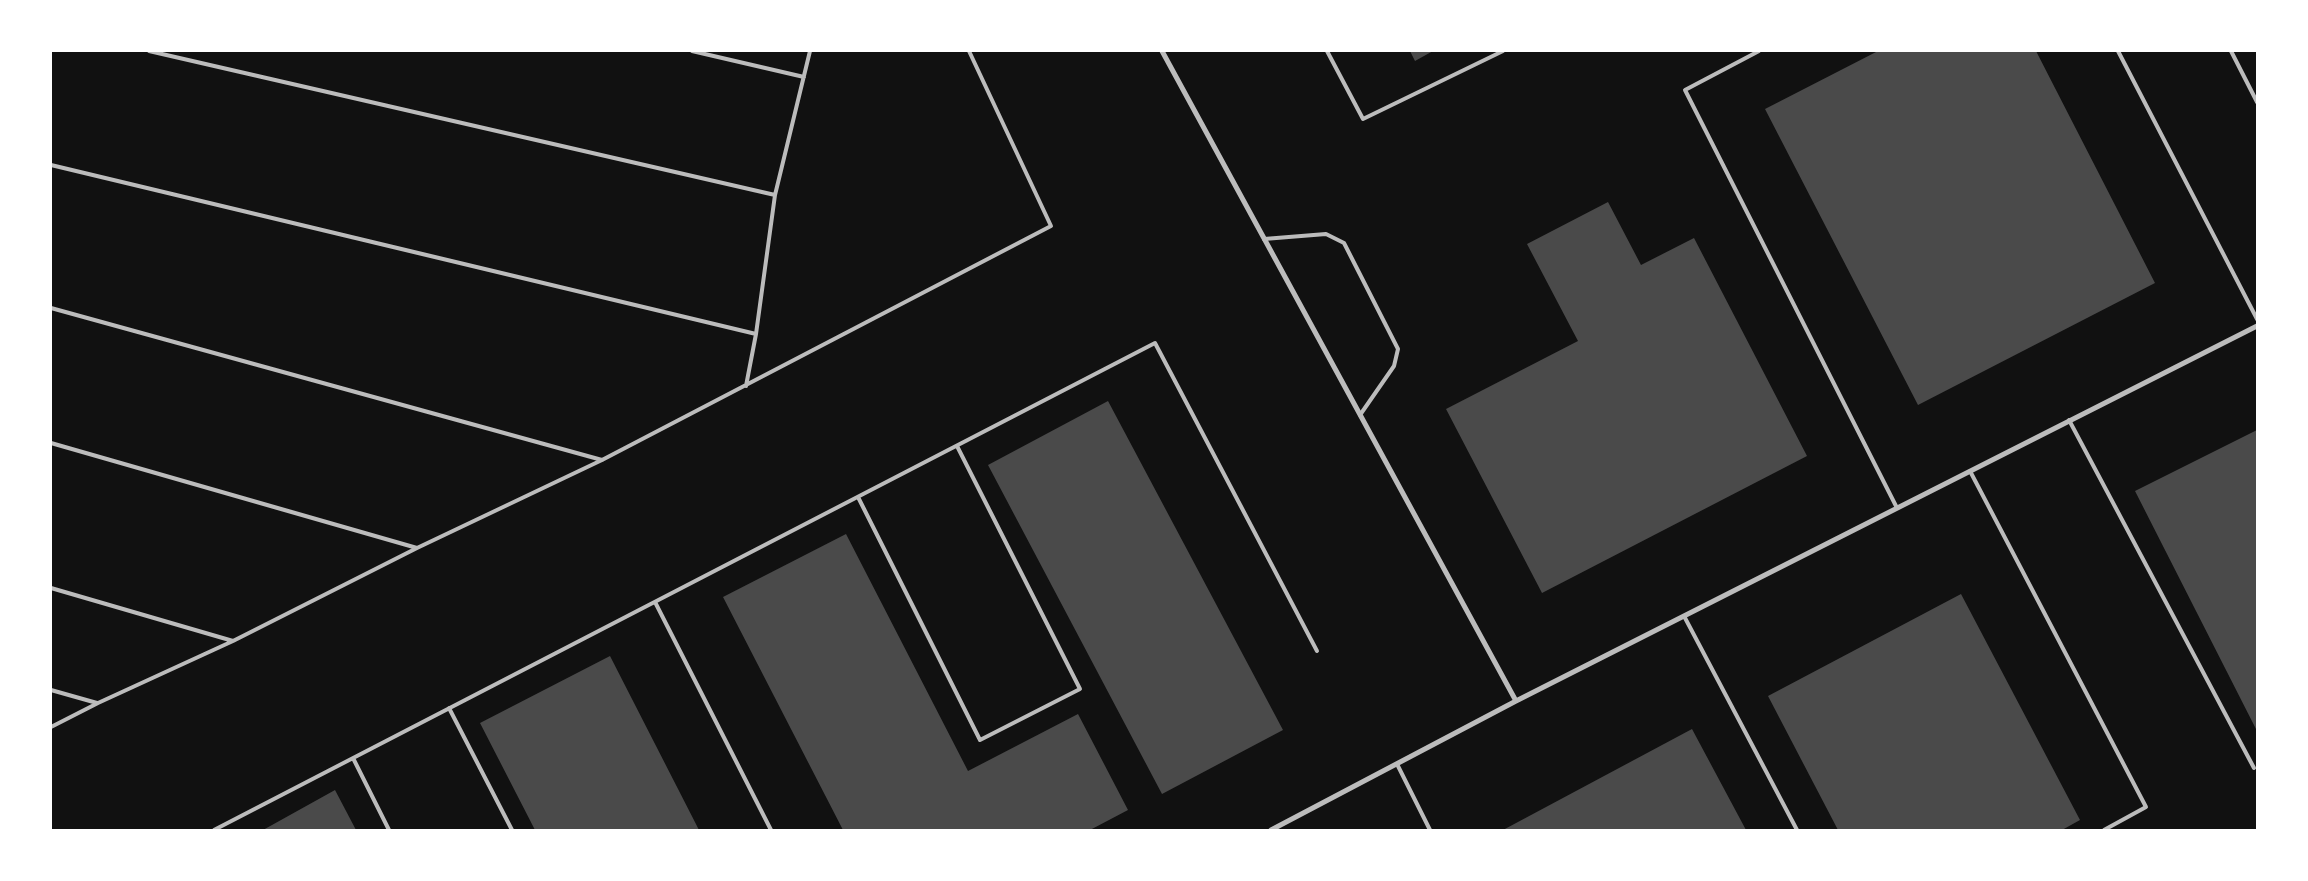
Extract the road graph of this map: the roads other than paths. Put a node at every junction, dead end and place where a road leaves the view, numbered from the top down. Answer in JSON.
{"nodes":[{"id":1,"x":149,"y":51,"type":"edge"},
{"id":2,"x":692,"y":51,"type":"edge"},
{"id":3,"x":810,"y":51,"type":"edge"},
{"id":4,"x":969,"y":51,"type":"edge"},
{"id":5,"x":1162,"y":51,"type":"edge"},
{"id":6,"x":1327,"y":51,"type":"edge"},
{"id":7,"x":1503,"y":51,"type":"edge"},
{"id":8,"x":1759,"y":51,"type":"edge"},
{"id":9,"x":2118,"y":51,"type":"edge"},
{"id":10,"x":2231,"y":51,"type":"edge"},
{"id":11,"x":804,"y":77,"type":"junction"},
{"id":12,"x":2257,"y":102,"type":"edge"},
{"id":13,"x":51,"y":165,"type":"edge"},
{"id":14,"x":775,"y":194,"type":"junction"},
{"id":15,"x":1264,"y":239,"type":"junction"},
{"id":16,"x":51,"y":308,"type":"edge"},
{"id":17,"x":2257,"y":319,"type":"edge"},
{"id":18,"x":2257,"y":326,"type":"edge"},
{"id":19,"x":756,"y":334,"type":"junction"},
{"id":20,"x":746,"y":386,"type":"junction"},
{"id":21,"x":1360,"y":415,"type":"junction"},
{"id":22,"x":2069,"y":420,"type":"junction"},
{"id":23,"x":51,"y":443,"type":"edge"},
{"id":24,"x":957,"y":446,"type":"junction"},
{"id":25,"x":602,"y":460,"type":"junction"},
{"id":26,"x":1970,"y":471,"type":"junction"},
{"id":27,"x":858,"y":497,"type":"junction"},
{"id":28,"x":1897,"y":508,"type":"junction"},
{"id":29,"x":416,"y":548,"type":"junction"},
{"id":30,"x":51,"y":588,"type":"edge"},
{"id":31,"x":655,"y":602,"type":"junction"},
{"id":32,"x":1684,"y":616,"type":"junction"},
{"id":33,"x":233,"y":641,"type":"junction"},
{"id":34,"x":1317,"y":651,"type":"dead end"},
{"id":35,"x":51,"y":690,"type":"edge"},
{"id":36,"x":1516,"y":701,"type":"junction"},
{"id":37,"x":98,"y":703,"type":"junction"},
{"id":38,"x":449,"y":708,"type":"junction"},
{"id":39,"x":51,"y":727,"type":"edge"},
{"id":40,"x":353,"y":758,"type":"junction"},
{"id":41,"x":1397,"y":764,"type":"junction"},
{"id":42,"x":2254,"y":768,"type":"dead end"},
{"id":43,"x":214,"y":830,"type":"edge"},
{"id":44,"x":389,"y":830,"type":"edge"},
{"id":45,"x":512,"y":830,"type":"edge"},
{"id":46,"x":772,"y":830,"type":"edge"},
{"id":47,"x":1271,"y":830,"type":"edge"},
{"id":48,"x":1430,"y":830,"type":"edge"},
{"id":49,"x":1796,"y":830,"type":"edge"},
{"id":50,"x":2104,"y":830,"type":"edge"}],
"edges":[{"from":1,"to":14,"type":"lane"},
{"from":2,"to":11,"type":"lane"},
{"from":3,"to":11,"type":"lane"},
{"from":4,"to":20,"type":"lane"},
{"from":5,"to":15,"type":"street"},
{"from":6,"to":7,"type":"lane"},
{"from":8,"to":28,"type":"lane"},
{"from":9,"to":17,"type":"lane"},
{"from":10,"to":12,"type":"lane"},
{"from":11,"to":14,"type":"lane"},
{"from":13,"to":19,"type":"lane"},
{"from":14,"to":19,"type":"lane"},
{"from":15,"to":21,"type":"street"},
{"from":15,"to":21,"type":"lane"},
{"from":16,"to":25,"type":"lane"},
{"from":18,"to":22,"type":"street"},
{"from":19,"to":20,"type":"lane"},
{"from":20,"to":25,"type":"lane"},
{"from":21,"to":36,"type":"street"},
{"from":22,"to":26,"type":"street"},
{"from":22,"to":42,"type":"lane"},
{"from":23,"to":29,"type":"lane"},
{"from":24,"to":27,"type":"lane"},
{"from":24,"to":27,"type":"lane"},
{"from":24,"to":34,"type":"lane"},
{"from":25,"to":29,"type":"lane"},
{"from":26,"to":28,"type":"street"},
{"from":26,"to":50,"type":"lane"},
{"from":27,"to":31,"type":"lane"},
{"from":28,"to":32,"type":"street"},
{"from":29,"to":33,"type":"lane"},
{"from":30,"to":33,"type":"lane"},
{"from":31,"to":38,"type":"lane"},
{"from":31,"to":46,"type":"lane"},
{"from":32,"to":36,"type":"street"},
{"from":32,"to":49,"type":"lane"},
{"from":33,"to":37,"type":"lane"},
{"from":35,"to":37,"type":"lane"},
{"from":36,"to":41,"type":"street"},
{"from":37,"to":39,"type":"lane"},
{"from":38,"to":40,"type":"lane"},
{"from":38,"to":45,"type":"lane"},
{"from":40,"to":43,"type":"lane"},
{"from":40,"to":44,"type":"lane"},
{"from":41,"to":47,"type":"street"},
{"from":41,"to":48,"type":"lane"}]}
